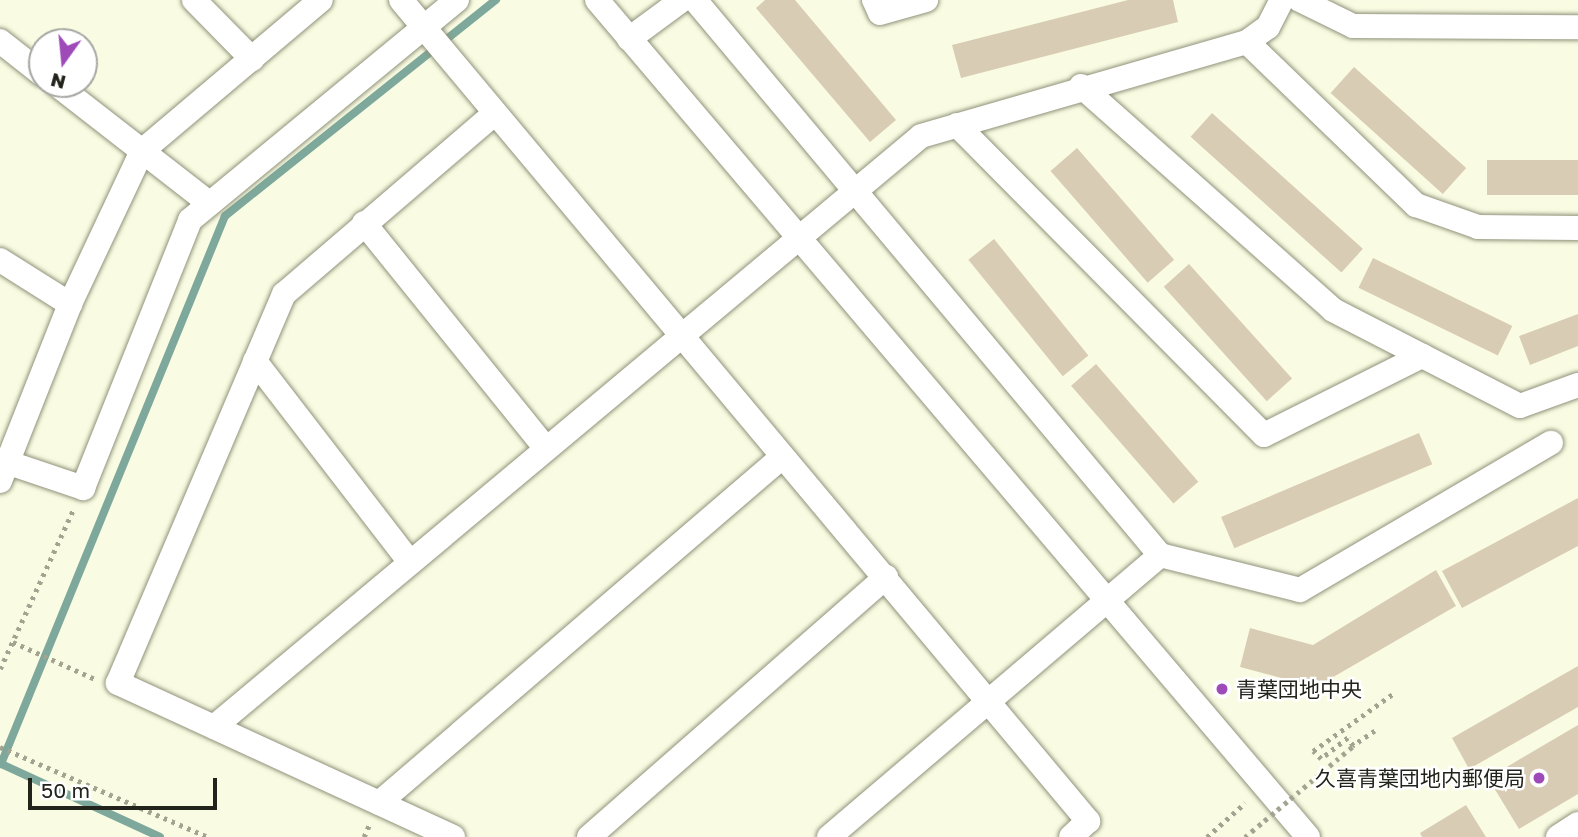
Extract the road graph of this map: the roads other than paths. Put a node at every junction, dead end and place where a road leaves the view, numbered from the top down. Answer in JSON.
{"nodes":[{"id":1,"x":194,"y":0,"type":"edge"},
{"id":2,"x":321,"y":0,"type":"edge"},
{"id":3,"x":401,"y":0,"type":"edge"},
{"id":4,"x":457,"y":0,"type":"edge"},
{"id":5,"x":597,"y":0,"type":"edge"},
{"id":6,"x":682,"y":0,"type":"edge"},
{"id":7,"x":695,"y":0,"type":"edge"},
{"id":8,"x":874,"y":0,"type":"edge"},
{"id":9,"x":926,"y":0,"type":"edge"},
{"id":10,"x":1282,"y":0,"type":"edge"},
{"id":11,"x":1300,"y":0,"type":"edge"},
{"id":12,"x":425,"y":27,"type":"junction"},
{"id":13,"x":1578,"y":27,"type":"edge"},
{"id":14,"x":629,"y":39,"type":"junction"},
{"id":15,"x":0,"y":41,"type":"edge"},
{"id":16,"x":1247,"y":42,"type":"junction"},
{"id":17,"x":253,"y":59,"type":"junction"},
{"id":18,"x":28,"y":63,"type":"edge"},
{"id":19,"x":1081,"y":86,"type":"junction"},
{"id":20,"x":73,"y":98,"type":"edge"},
{"id":21,"x":494,"y":114,"type":"junction"},
{"id":22,"x":957,"y":125,"type":"junction"},
{"id":23,"x":142,"y":151,"type":"junction"},
{"id":24,"x":853,"y":193,"type":"junction"},
{"id":25,"x":209,"y":203,"type":"junction"},
{"id":26,"x":364,"y":223,"type":"junction"},
{"id":27,"x":1578,"y":228,"type":"edge"},
{"id":28,"x":800,"y":236,"type":"junction"},
{"id":29,"x":0,"y":260,"type":"edge"},
{"id":30,"x":71,"y":304,"type":"junction"},
{"id":31,"x":679,"y":336,"type":"junction"},
{"id":32,"x":1422,"y":356,"type":"junction"},
{"id":33,"x":255,"y":361,"type":"junction"},
{"id":34,"x":1578,"y":385,"type":"edge"},
{"id":35,"x":1551,"y":443,"type":"dead end"},
{"id":36,"x":545,"y":447,"type":"junction"},
{"id":37,"x":782,"y":457,"type":"junction"},
{"id":38,"x":2,"y":468,"type":"edge"},
{"id":39,"x":1160,"y":555,"type":"junction"},
{"id":40,"x":410,"y":562,"type":"junction"},
{"id":41,"x":886,"y":577,"type":"junction"},
{"id":42,"x":1107,"y":600,"type":"junction"},
{"id":43,"x":987,"y":699,"type":"junction"},
{"id":44,"x":214,"y":727,"type":"junction"},
{"id":45,"x":379,"y":803,"type":"junction"},
{"id":46,"x":1578,"y":824,"type":"edge"},
{"id":47,"x":453,"y":837,"type":"edge"},
{"id":48,"x":589,"y":837,"type":"edge"},
{"id":49,"x":829,"y":837,"type":"edge"},
{"id":50,"x":1071,"y":837,"type":"edge"},
{"id":51,"x":1308,"y":837,"type":"edge"},
{"id":52,"x":1558,"y":837,"type":"edge"}],
"edges":[{"from":1,"to":17,"type":"street"},
{"from":2,"to":17,"type":"street"},
{"from":3,"to":12,"type":"street"},
{"from":4,"to":12,"type":"street"},
{"from":5,"to":14,"type":"street"},
{"from":6,"to":14,"type":"street"},
{"from":7,"to":24,"type":"street"},
{"from":8,"to":9,"type":"street"},
{"from":10,"to":16,"type":"street"},
{"from":11,"to":13,"type":"street"},
{"from":12,"to":21,"type":"street"},
{"from":12,"to":25,"type":"street"},
{"from":14,"to":28,"type":"street"},
{"from":15,"to":18,"type":"street"},
{"from":16,"to":19,"type":"street"},
{"from":16,"to":27,"type":"street"},
{"from":17,"to":23,"type":"street"},
{"from":19,"to":22,"type":"street"},
{"from":19,"to":32,"type":"street"},
{"from":20,"to":23,"type":"street"},
{"from":21,"to":26,"type":"street"},
{"from":21,"to":31,"type":"street"},
{"from":22,"to":24,"type":"street"},
{"from":22,"to":32,"type":"street"},
{"from":23,"to":25,"type":"street"},
{"from":23,"to":30,"type":"street"},
{"from":24,"to":28,"type":"street"},
{"from":24,"to":39,"type":"street"},
{"from":25,"to":38,"type":"street"},
{"from":26,"to":33,"type":"street"},
{"from":26,"to":36,"type":"street"},
{"from":28,"to":31,"type":"street"},
{"from":28,"to":42,"type":"street"},
{"from":29,"to":30,"type":"street"},
{"from":30,"to":38,"type":"street"},
{"from":31,"to":36,"type":"street"},
{"from":31,"to":37,"type":"street"},
{"from":32,"to":34,"type":"street"},
{"from":33,"to":40,"type":"street"},
{"from":33,"to":44,"type":"street"},
{"from":35,"to":39,"type":"street"},
{"from":36,"to":40,"type":"street"},
{"from":37,"to":41,"type":"street"},
{"from":37,"to":45,"type":"street"},
{"from":39,"to":42,"type":"street"},
{"from":40,"to":44,"type":"street"},
{"from":41,"to":43,"type":"street"},
{"from":41,"to":48,"type":"street"},
{"from":42,"to":43,"type":"street"},
{"from":42,"to":51,"type":"street"},
{"from":43,"to":49,"type":"street"},
{"from":43,"to":50,"type":"street"},
{"from":44,"to":45,"type":"street"},
{"from":45,"to":47,"type":"street"},
{"from":46,"to":52,"type":"street"}]}
